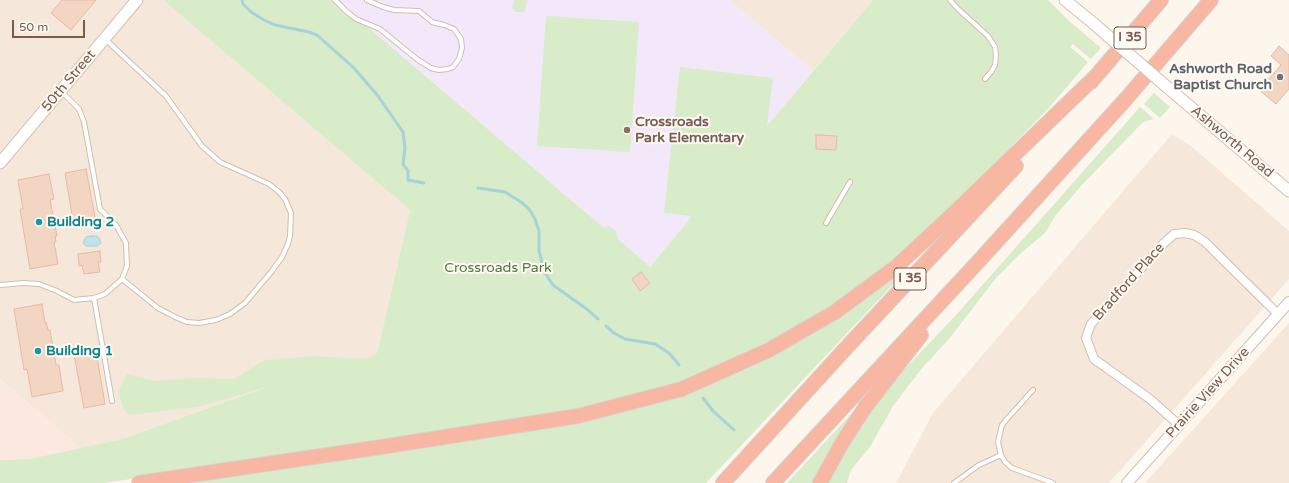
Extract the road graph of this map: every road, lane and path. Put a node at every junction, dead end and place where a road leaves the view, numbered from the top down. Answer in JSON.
{"nodes":[{"id":1,"x":137,"y":0,"type":"edge"},
{"id":2,"x":335,"y":0,"type":"edge"},
{"id":3,"x":367,"y":0,"type":"edge"},
{"id":4,"x":950,"y":0,"type":"edge"},
{"id":5,"x":1066,"y":0,"type":"edge"},
{"id":6,"x":1161,"y":0,"type":"edge"},
{"id":7,"x":1211,"y":0,"type":"edge"},
{"id":8,"x":104,"y":39,"type":"junction"},
{"id":9,"x":1097,"y":75,"type":"junction"},
{"id":10,"x":985,"y":79,"type":"dead end"},
{"id":11,"x":61,"y":91,"type":"junction"},
{"id":12,"x":0,"y":163,"type":"edge"},
{"id":13,"x":850,"y":182,"type":"dead end"},
{"id":14,"x":1289,"y":190,"type":"edge"},
{"id":15,"x":826,"y":223,"type":"dead end"},
{"id":16,"x":977,"y":263,"type":"junction"},
{"id":17,"x":122,"y":279,"type":"junction"},
{"id":18,"x":0,"y":285,"type":"edge"},
{"id":19,"x":94,"y":298,"type":"junction"},
{"id":20,"x":1289,"y":302,"type":"edge"},
{"id":21,"x":1278,"y":314,"type":"junction"},
{"id":22,"x":1034,"y":390,"type":"dead end"},
{"id":23,"x":112,"y":401,"type":"dead end"},
{"id":24,"x":1179,"y":425,"type":"junction"},
{"id":25,"x":1001,"y":455,"type":"junction"},
{"id":26,"x":139,"y":483,"type":"edge"},
{"id":27,"x":723,"y":483,"type":"edge"},
{"id":28,"x":773,"y":483,"type":"edge"},
{"id":29,"x":820,"y":483,"type":"edge"},
{"id":30,"x":954,"y":483,"type":"edge"},
{"id":31,"x":1052,"y":483,"type":"edge"},
{"id":32,"x":1127,"y":483,"type":"edge"}],
"edges":[{"from":1,"to":8,"type":"main road","name":"50th Street"},
{"from":2,"to":3,"type":"lane"},
{"from":4,"to":10,"type":"lane"},
{"from":5,"to":14,"type":"main road","name":"Ashworth Road","bridge":true},
{"from":6,"to":9,"type":"highway","number":"I 35"},
{"from":7,"to":16,"type":"highway","number":"I 35"},
{"from":8,"to":11,"type":"main road","name":"50th Street"},
{"from":8,"to":17,"type":"lane"},
{"from":9,"to":26,"type":"highway"},
{"from":9,"to":27,"type":"highway","number":"I 35"},
{"from":11,"to":12,"type":"main road","name":"50th Street"},
{"from":11,"to":17,"type":"lane"},
{"from":13,"to":15,"type":"lane"},
{"from":16,"to":28,"type":"highway","number":"I 35"},
{"from":16,"to":29,"type":"highway"},
{"from":17,"to":19,"type":"lane"},
{"from":18,"to":19,"type":"lane"},
{"from":19,"to":23,"type":"lane"},
{"from":20,"to":21,"type":"street","name":"Prairie View Drive"},
{"from":21,"to":24,"type":"street","name":"Prairie View Drive"},
{"from":21,"to":24,"type":"street","name":"Bradford Place"},
{"from":22,"to":25,"type":"lane"},
{"from":24,"to":32,"type":"street","name":"Prairie View Drive"},
{"from":25,"to":30,"type":"lane"},
{"from":25,"to":31,"type":"lane"}]}
